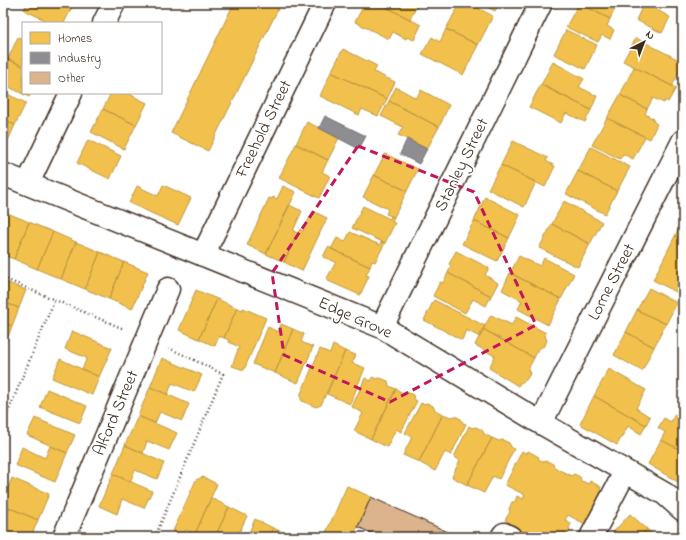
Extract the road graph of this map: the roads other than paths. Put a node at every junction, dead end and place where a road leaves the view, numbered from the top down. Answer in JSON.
{"nodes":[{"id":1,"x":114,"y":3,"type":"edge"},
{"id":2,"x":325,"y":3,"type":"edge"},
{"id":3,"x":541,"y":3,"type":"edge"},
{"id":4,"x":104,"y":22,"type":"edge"},
{"id":5,"x":71,"y":94,"type":"edge"},
{"id":6,"x":683,"y":141,"type":"edge"},
{"id":7,"x":3,"y":174,"type":"edge"},
{"id":8,"x":28,"y":183,"type":"junction"},
{"id":9,"x":203,"y":255,"type":"junction"},
{"id":10,"x":168,"y":290,"type":"dead end"},
{"id":11,"x":382,"y":327,"type":"junction"},
{"id":12,"x":541,"y":423,"type":"junction"},
{"id":13,"x":625,"y":472,"type":"junction"},
{"id":14,"x":683,"y":510,"type":"edge"},
{"id":15,"x":68,"y":536,"type":"edge"},
{"id":16,"x":502,"y":537,"type":"edge"},
{"id":17,"x":510,"y":537,"type":"edge"},
{"id":18,"x":591,"y":537,"type":"edge"}],
"edges":[{"from":1,"to":4,"type":"street"},
{"from":2,"to":9,"type":"street","name":"Freehold Street"},
{"from":3,"to":11,"type":"street","name":"Stanley Street"},
{"from":5,"to":8,"type":"street"},
{"from":6,"to":12,"type":"street","name":"Lorne Street"},
{"from":7,"to":8,"type":"street","name":"Edge Grove"},
{"from":8,"to":9,"type":"street","name":"Edge Grove"},
{"from":9,"to":11,"type":"street","name":"Edge Grove"},
{"from":10,"to":15,"type":"street","name":"Alford Street"},
{"from":11,"to":12,"type":"street","name":"Edge Grove"},
{"from":12,"to":13,"type":"street","name":"Edge Grove"},
{"from":13,"to":14,"type":"street","name":"Edge Grove"},
{"from":13,"to":18,"type":"street"},
{"from":16,"to":17,"type":"street"}]}
